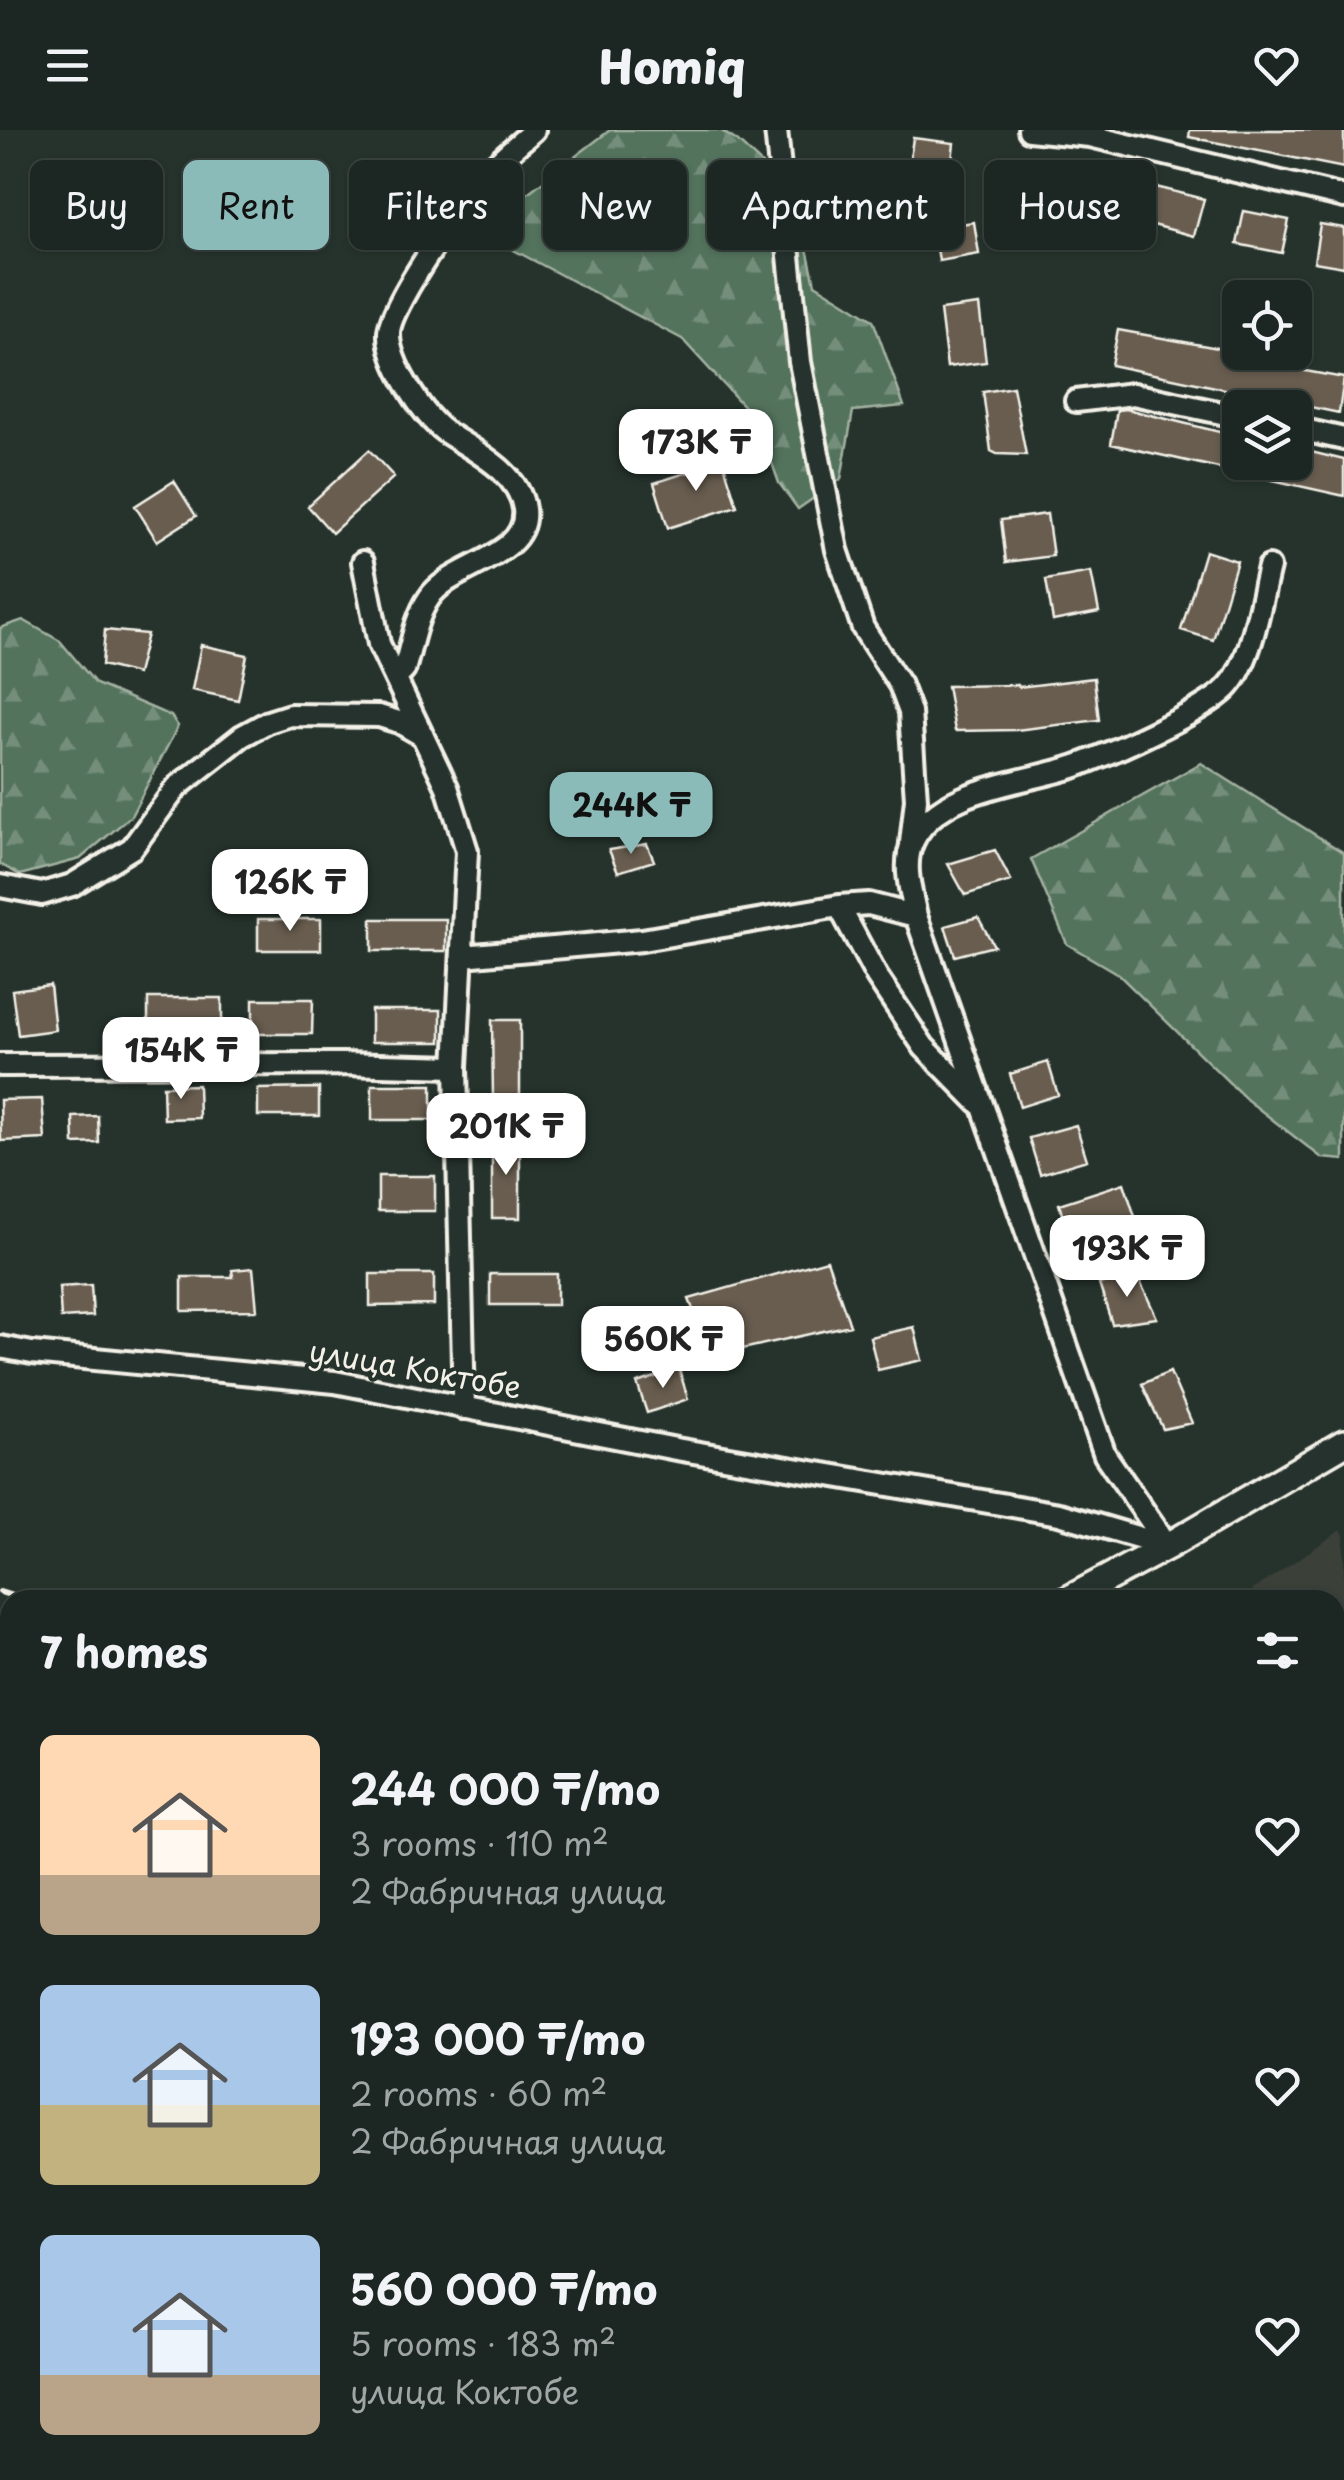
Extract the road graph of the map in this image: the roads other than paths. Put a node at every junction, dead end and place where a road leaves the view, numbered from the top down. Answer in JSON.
{"nodes":[{"id":1,"x":534,"y":130,"type":"edge"},
{"id":2,"x":776,"y":130,"type":"edge"},
{"id":3,"x":1029,"y":130,"type":"edge"},
{"id":4,"x":1344,"y":196,"type":"edge"},
{"id":5,"x":1076,"y":401,"type":"dead end"},
{"id":6,"x":1222,"y":413,"type":"edge"},
{"id":7,"x":1312,"y":431,"type":"edge"},
{"id":8,"x":1344,"y":438,"type":"edge"},
{"id":9,"x":363,"y":562,"type":"dead end"},
{"id":10,"x":1269,"y":567,"type":"dead end"},
{"id":11,"x":397,"y":677,"type":"junction"},
{"id":12,"x":424,"y":737,"type":"junction"},
{"id":13,"x":912,"y":844,"type":"junction"},
{"id":14,"x":0,"y":886,"type":"edge"},
{"id":15,"x":838,"y":906,"type":"junction"},
{"id":16,"x":916,"y":916,"type":"junction"},
{"id":17,"x":463,"y":956,"type":"junction"},
{"id":18,"x":0,"y":1065,"type":"edge"},
{"id":19,"x":456,"y":1068,"type":"junction"},
{"id":20,"x":984,"y":1108,"type":"junction"},
{"id":21,"x":0,"y":1347,"type":"edge"},
{"id":22,"x":464,"y":1408,"type":"junction"},
{"id":23,"x":1344,"y":1443,"type":"edge"},
{"id":24,"x":1168,"y":1546,"type":"junction"},
{"id":25,"x":1086,"y":1590,"type":"edge"}],
"edges":[{"from":1,"to":11,"type":"street"},
{"from":2,"to":13,"type":"street"},
{"from":3,"to":4,"type":"street"},
{"from":5,"to":6,"type":"street"},
{"from":7,"to":8,"type":"street"},
{"from":9,"to":11,"type":"street"},
{"from":10,"to":13,"type":"street"},
{"from":11,"to":12,"type":"street"},
{"from":12,"to":14,"type":"street"},
{"from":12,"to":17,"type":"street"},
{"from":13,"to":16,"type":"street"},
{"from":15,"to":16,"type":"street"},
{"from":15,"to":17,"type":"street"},
{"from":15,"to":20,"type":"street"},
{"from":16,"to":20,"type":"street"},
{"from":17,"to":19,"type":"street"},
{"from":18,"to":19,"type":"street"},
{"from":19,"to":22,"type":"street"},
{"from":20,"to":24,"type":"street"},
{"from":21,"to":22,"type":"street","name":"улица Коктобе"},
{"from":22,"to":24,"type":"street","name":"улица Коктобе"},
{"from":23,"to":24,"type":"street"},
{"from":24,"to":25,"type":"street"}]}
